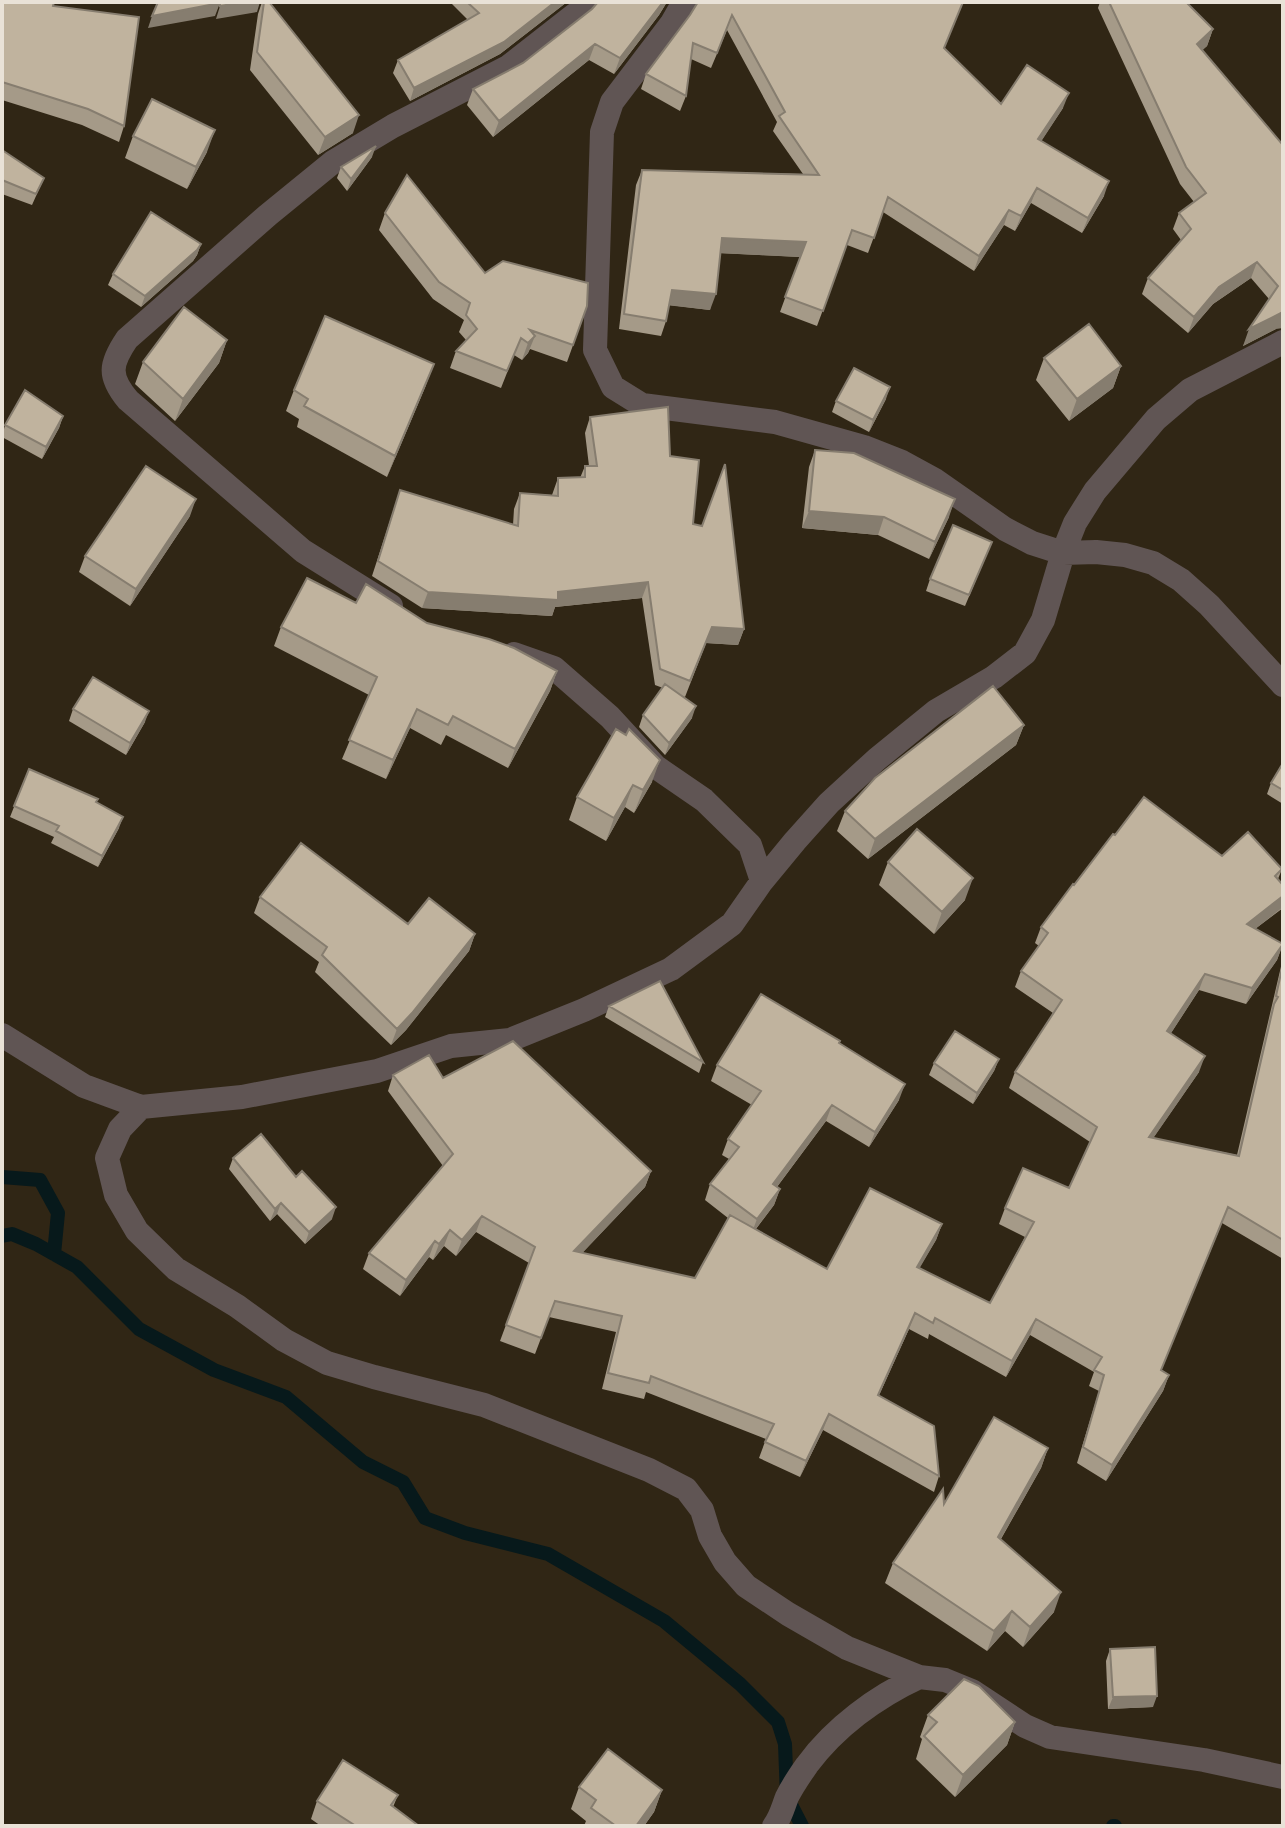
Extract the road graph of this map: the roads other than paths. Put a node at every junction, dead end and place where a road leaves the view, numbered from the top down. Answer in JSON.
{"nodes":[{"id":1,"x":586,"y":2,"type":"edge"},
{"id":2,"x":684,"y":2,"type":"edge"},
{"id":3,"x":1283,"y":342,"type":"edge"},
{"id":4,"x":1063,"y":553,"type":"junction"},
{"id":5,"x":416,"y":621,"type":"edge"},
{"id":6,"x":500,"y":649,"type":"edge"},
{"id":7,"x":1283,"y":685,"type":"edge"},
{"id":8,"x":762,"y":881,"type":"junction"},
{"id":9,"x":2,"y":1035,"type":"edge"},
{"id":10,"x":141,"y":1107,"type":"junction"},
{"id":11,"x":919,"y":1677,"type":"junction"},
{"id":12,"x":1283,"y":1777,"type":"edge"},
{"id":13,"x":774,"y":1826,"type":"edge"}],
"edges":[{"from":1,"to":5,"type":"street"},
{"from":2,"to":4,"type":"street"},
{"from":3,"to":4,"type":"street"},
{"from":4,"to":7,"type":"street"},
{"from":4,"to":8,"type":"street"},
{"from":6,"to":8,"type":"street"},
{"from":8,"to":10,"type":"street"},
{"from":9,"to":10,"type":"street"},
{"from":10,"to":11,"type":"street"},
{"from":11,"to":12,"type":"street"},
{"from":11,"to":13,"type":"street"}]}
